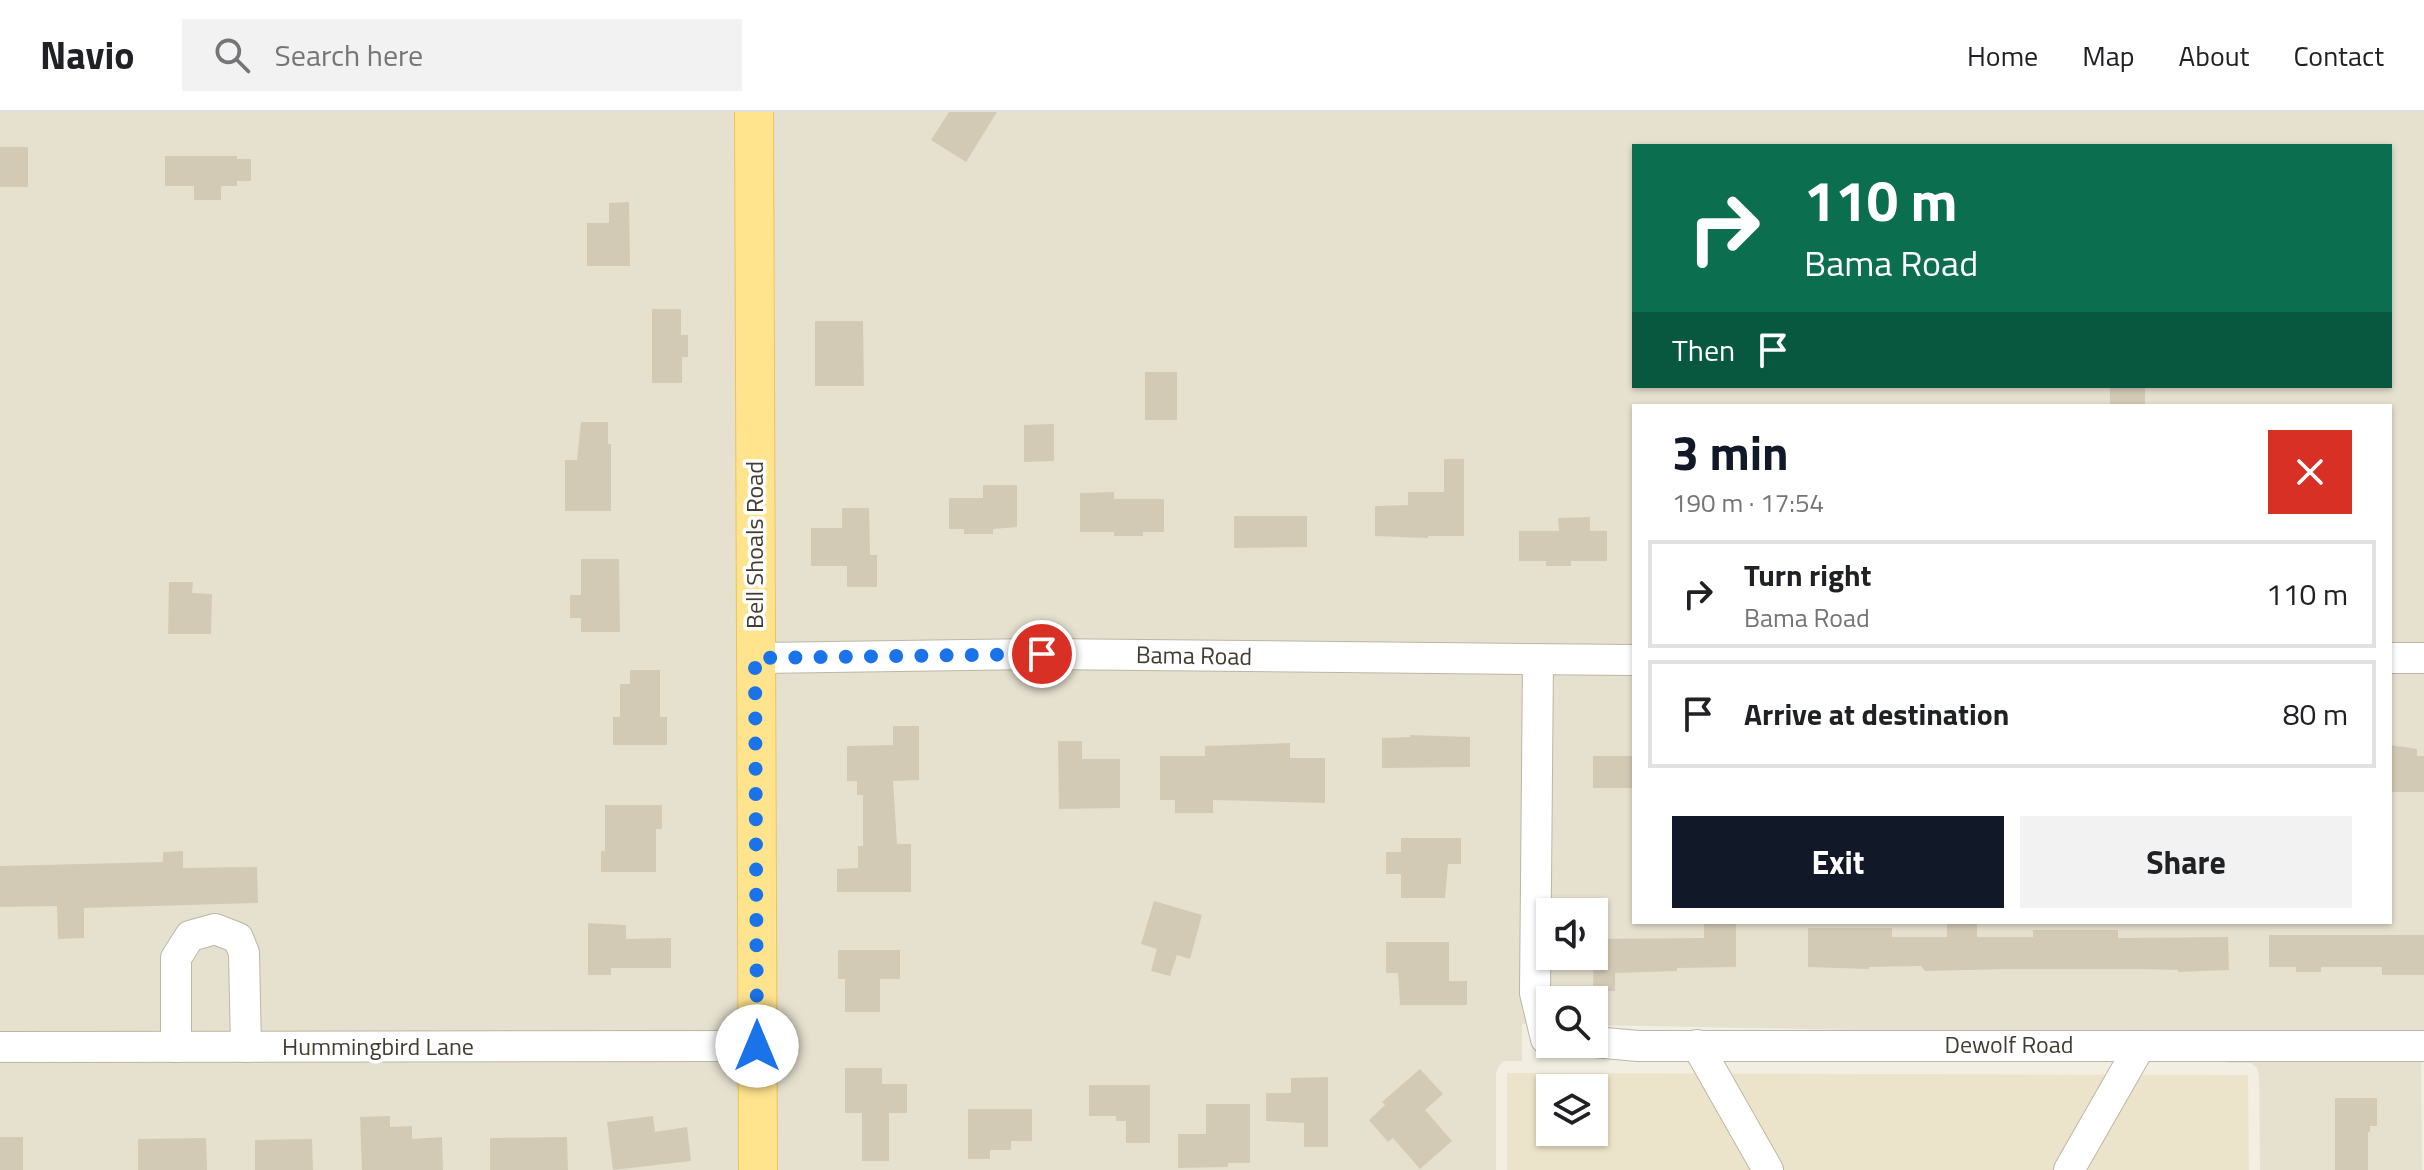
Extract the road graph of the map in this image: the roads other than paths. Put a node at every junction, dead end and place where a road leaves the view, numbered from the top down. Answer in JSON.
{"nodes":[{"id":1,"x":754,"y":112,"type":"edge"},
{"id":2,"x":755,"y":658,"type":"junction"},
{"id":3,"x":2392,"y":658,"type":"edge"},
{"id":4,"x":2424,"y":658,"type":"edge"},
{"id":5,"x":1632,"y":660,"type":"edge"},
{"id":6,"x":1538,"y":661,"type":"junction"},
{"id":7,"x":1536,"y":997,"type":"edge"},
{"id":8,"x":1608,"y":1042,"type":"edge"},
{"id":9,"x":1697,"y":1045,"type":"junction"},
{"id":10,"x":757,"y":1046,"type":"junction"},
{"id":11,"x":2140,"y":1046,"type":"junction"},
{"id":12,"x":2424,"y":1046,"type":"edge"},
{"id":13,"x":0,"y":1047,"type":"edge"},
{"id":14,"x":176,"y":1047,"type":"junction"},
{"id":15,"x":246,"y":1047,"type":"junction"},
{"id":16,"x":758,"y":1170,"type":"edge"},
{"id":17,"x":1768,"y":1170,"type":"edge"},
{"id":18,"x":2069,"y":1170,"type":"edge"}],
"edges":[{"from":1,"to":2,"type":"main road","name":"Bell Shoals Road"},
{"from":2,"to":6,"type":"street","name":"Bama Road"},
{"from":2,"to":10,"type":"main road","name":"Bell Shoals Road"},
{"from":3,"to":4,"type":"street"},
{"from":5,"to":6,"type":"street","name":"Bama Road"},
{"from":6,"to":7,"type":"street"},
{"from":8,"to":9,"type":"street","name":"Dewolf Road"},
{"from":9,"to":11,"type":"street","name":"Dewolf Road"},
{"from":9,"to":17,"type":"street"},
{"from":10,"to":15,"type":"street","name":"Hummingbird Lane"},
{"from":10,"to":16,"type":"main road","name":"Bell Shoals Road"},
{"from":11,"to":12,"type":"street","name":"Dewolf Road"},
{"from":11,"to":18,"type":"street"},
{"from":13,"to":14,"type":"street","name":"Hummingbird Lane"},
{"from":14,"to":15,"type":"street","name":"Hummingbird Lane"},
{"from":14,"to":15,"type":"street"}]}
